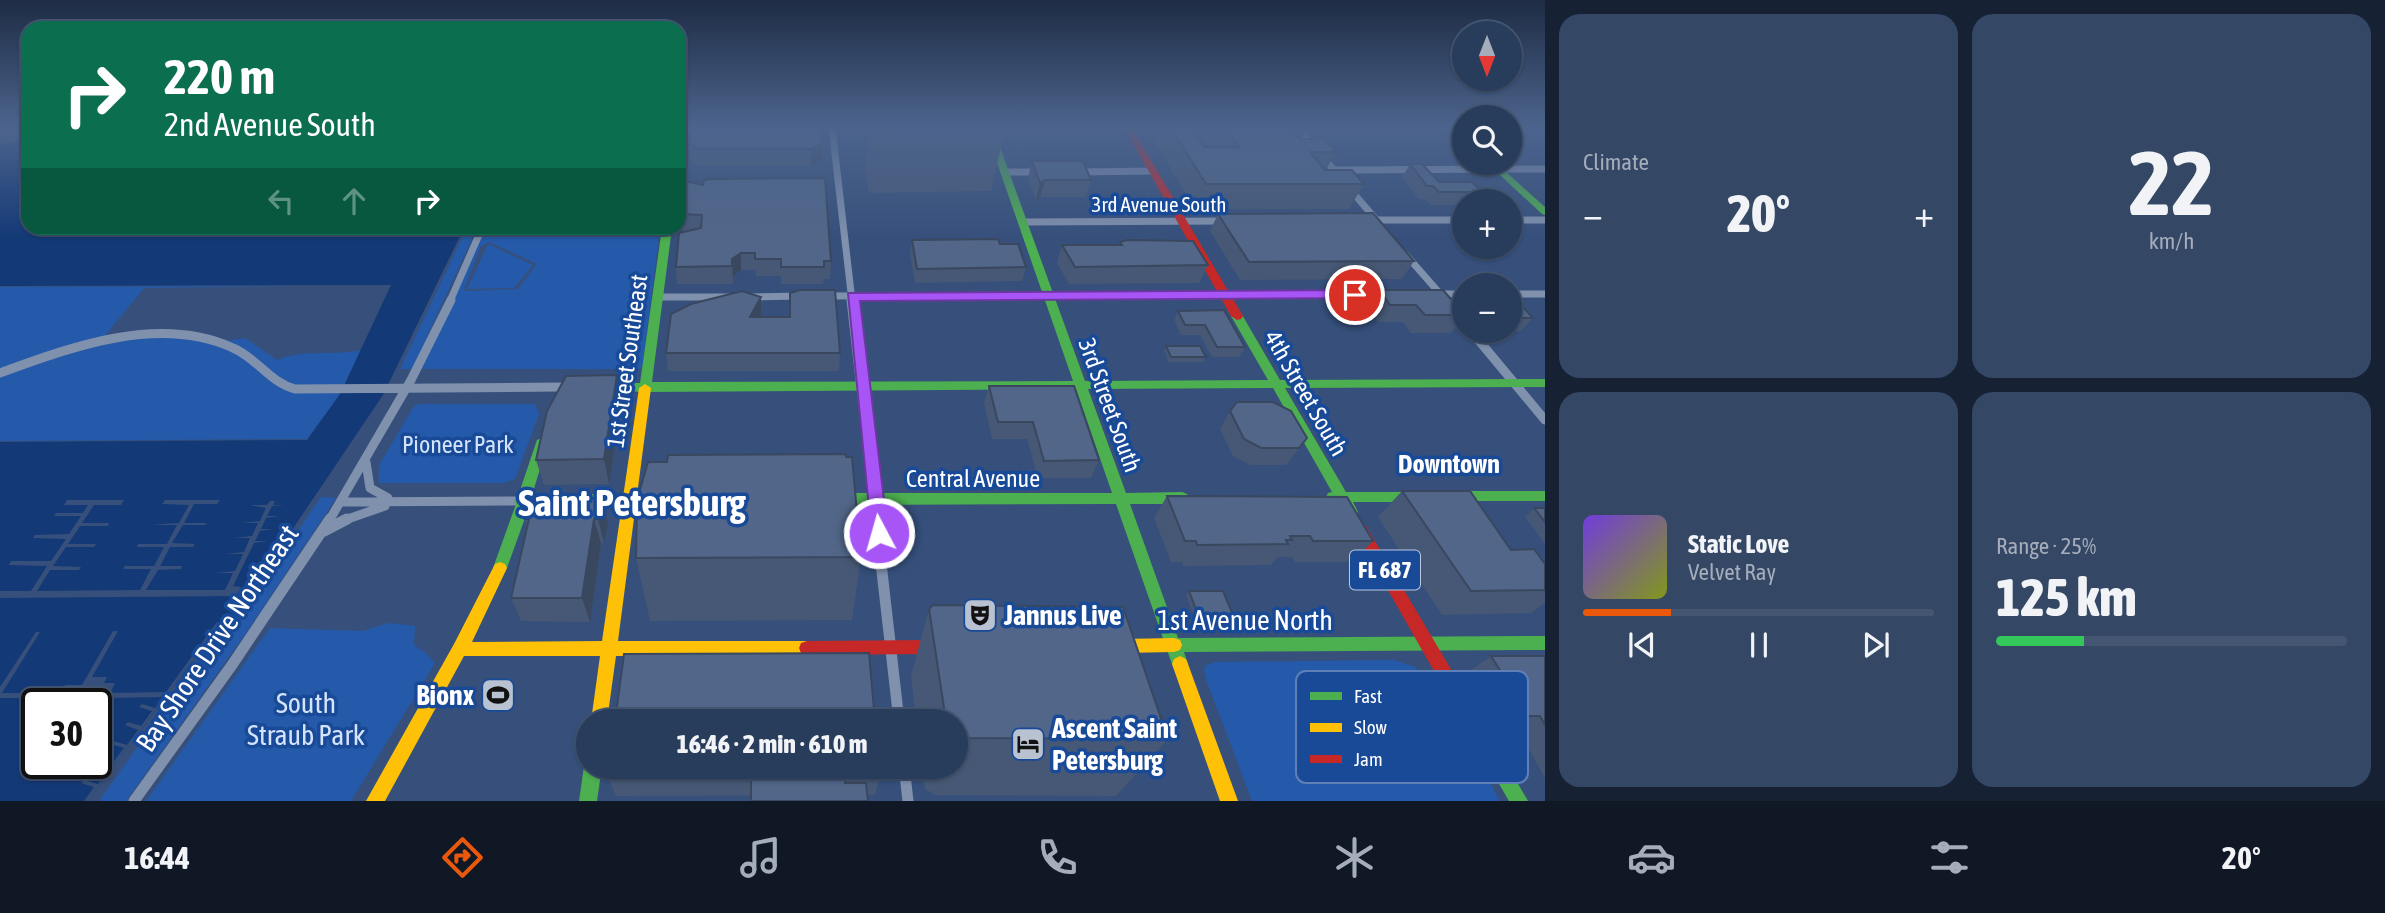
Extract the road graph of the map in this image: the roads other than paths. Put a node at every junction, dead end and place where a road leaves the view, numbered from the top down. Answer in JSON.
{"nodes":[{"id":1,"x":837,"y":165,"type":"edge"},
{"id":2,"x":1002,"y":165,"type":"edge"},
{"id":3,"x":1150,"y":165,"type":"edge"},
{"id":4,"x":1330,"y":165,"type":"edge"},
{"id":5,"x":1452,"y":167,"type":"edge"},
{"id":6,"x":1522,"y":168,"type":"edge"},
{"id":7,"x":1545,"y":169,"type":"edge"},
{"id":8,"x":1334,"y":170,"type":"junction"},
{"id":9,"x":1153,"y":171,"type":"junction"},
{"id":10,"x":1004,"y":172,"type":"junction"},
{"id":11,"x":1047,"y":172,"type":"edge"},
{"id":12,"x":1073,"y":172,"type":"edge"},
{"id":13,"x":1504,"y":175,"type":"edge"},
{"id":14,"x":1545,"y":212,"type":"edge"},
{"id":15,"x":1362,"y":220,"type":"edge"},
{"id":16,"x":1377,"y":220,"type":"junction"},
{"id":17,"x":1452,"y":220,"type":"edge"},
{"id":18,"x":1522,"y":220,"type":"edge"},
{"id":19,"x":1545,"y":220,"type":"edge"},
{"id":20,"x":1182,"y":221,"type":"junction"},
{"id":21,"x":1238,"y":221,"type":"edge"},
{"id":22,"x":1022,"y":222,"type":"junction"},
{"id":23,"x":1385,"y":229,"type":"edge"},
{"id":24,"x":479,"y":235,"type":"edge"},
{"id":25,"x":666,"y":235,"type":"edge"},
{"id":26,"x":1399,"y":246,"type":"edge"},
{"id":27,"x":1391,"y":294,"type":"edge"},
{"id":28,"x":1428,"y":294,"type":"edge"},
{"id":29,"x":1440,"y":294,"type":"junction"},
{"id":30,"x":1452,"y":294,"type":"edge"},
{"id":31,"x":1522,"y":294,"type":"edge"},
{"id":32,"x":1545,"y":294,"type":"edge"},
{"id":33,"x":1048,"y":295,"type":"junction"},
{"id":34,"x":1224,"y":295,"type":"junction"},
{"id":35,"x":808,"y":296,"type":"edge"},
{"id":36,"x":821,"y":296,"type":"edge"},
{"id":37,"x":853,"y":296,"type":"junction"},
{"id":38,"x":657,"y":297,"type":"junction"},
{"id":39,"x":1452,"y":308,"type":"edge"},
{"id":40,"x":1481,"y":343,"type":"edge"},
{"id":41,"x":0,"y":373,"type":"edge"},
{"id":42,"x":1514,"y":383,"type":"junction"},
{"id":43,"x":1545,"y":383,"type":"edge"},
{"id":44,"x":1080,"y":385,"type":"junction"},
{"id":45,"x":1277,"y":385,"type":"junction"},
{"id":46,"x":645,"y":386,"type":"junction"},
{"id":47,"x":862,"y":386,"type":"junction"},
{"id":48,"x":574,"y":387,"type":"junction"},
{"id":49,"x":407,"y":389,"type":"junction"},
{"id":50,"x":557,"y":401,"type":"edge"},
{"id":51,"x":1545,"y":420,"type":"edge"},
{"id":52,"x":548,"y":427,"type":"edge"},
{"id":53,"x":366,"y":458,"type":"junction"},
{"id":54,"x":1447,"y":496,"type":"edge"},
{"id":55,"x":1545,"y":496,"type":"edge"},
{"id":56,"x":1320,"y":497,"type":"edge"},
{"id":57,"x":1342,"y":497,"type":"junction"},
{"id":58,"x":1433,"y":497,"type":"edge"},
{"id":59,"x":1121,"y":498,"type":"junction"},
{"id":60,"x":1195,"y":498,"type":"edge"},
{"id":61,"x":824,"y":499,"type":"edge"},
{"id":62,"x":875,"y":499,"type":"junction"},
{"id":63,"x":629,"y":500,"type":"junction"},
{"id":64,"x":674,"y":500,"type":"edge"},
{"id":65,"x":521,"y":501,"type":"junction"},
{"id":66,"x":340,"y":502,"type":"junction"},
{"id":67,"x":400,"y":502,"type":"junction"},
{"id":68,"x":317,"y":536,"type":"junction"},
{"id":69,"x":1545,"y":643,"type":"edge"},
{"id":70,"x":1427,"y":644,"type":"junction"},
{"id":71,"x":1174,"y":645,"type":"junction"},
{"id":72,"x":943,"y":646,"type":"edge"},
{"id":73,"x":1109,"y":646,"type":"edge"},
{"id":74,"x":891,"y":647,"type":"junction"},
{"id":75,"x":609,"y":648,"type":"junction"},
{"id":76,"x":460,"y":649,"type":"junction"},
{"id":77,"x":1443,"y":671,"type":"edge"},
{"id":78,"x":601,"y":709,"type":"edge"},
{"id":79,"x":898,"y":709,"type":"edge"},
{"id":80,"x":591,"y":779,"type":"edge"},
{"id":81,"x":905,"y":779,"type":"edge"},
{"id":82,"x":1508,"y":783,"type":"edge"},
{"id":83,"x":134,"y":801,"type":"edge"},
{"id":84,"x":375,"y":801,"type":"edge"},
{"id":85,"x":588,"y":801,"type":"edge"},
{"id":86,"x":908,"y":801,"type":"edge"},
{"id":87,"x":1229,"y":801,"type":"edge"},
{"id":88,"x":1519,"y":801,"type":"edge"}],
"edges":[{"from":1,"to":37,"type":"street"},
{"from":2,"to":10,"type":"street","name":"3rd Street South"},
{"from":3,"to":9,"type":"street","name":"4th Street South","number":"FL 687"},
{"from":4,"to":8,"type":"street"},
{"from":5,"to":8,"type":"street"},
{"from":6,"to":7,"type":"street"},
{"from":8,"to":16,"type":"street"},
{"from":9,"to":12,"type":"street"},
{"from":9,"to":20,"type":"street","name":"4th Street South","number":"FL 687"},
{"from":10,"to":11,"type":"street"},
{"from":10,"to":22,"type":"street","name":"3rd Street South"},
{"from":13,"to":14,"type":"street"},
{"from":15,"to":16,"type":"street"},
{"from":16,"to":17,"type":"street"},
{"from":16,"to":23,"type":"street"},
{"from":18,"to":19,"type":"street"},
{"from":20,"to":21,"type":"street","name":"3rd Avenue South"},
{"from":20,"to":22,"type":"street","name":"3rd Avenue South"},
{"from":20,"to":34,"type":"street","name":"4th Street South","number":"FL 687"},
{"from":22,"to":33,"type":"street","name":"3rd Street South"},
{"from":24,"to":49,"type":"street","name":"Bay Shore Drive Northeast"},
{"from":25,"to":38,"type":"street","name":"1st Street Southeast"},
{"from":26,"to":29,"type":"street"},
{"from":27,"to":34,"type":"street"},
{"from":28,"to":29,"type":"street"},
{"from":29,"to":30,"type":"street"},
{"from":29,"to":39,"type":"street"},
{"from":31,"to":32,"type":"street"},
{"from":33,"to":34,"type":"street"},
{"from":33,"to":37,"type":"street"},
{"from":33,"to":44,"type":"street","name":"3rd Street South"},
{"from":34,"to":45,"type":"street","name":"4th Street South","number":"FL 687"},
{"from":35,"to":38,"type":"street"},
{"from":36,"to":37,"type":"street"},
{"from":37,"to":47,"type":"street"},
{"from":38,"to":46,"type":"street","name":"1st Street Southeast"},
{"from":40,"to":42,"type":"street"},
{"from":41,"to":49,"type":"street"},
{"from":42,"to":43,"type":"street"},
{"from":42,"to":45,"type":"street"},
{"from":42,"to":51,"type":"street"},
{"from":44,"to":45,"type":"street"},
{"from":44,"to":47,"type":"street"},
{"from":44,"to":59,"type":"street","name":"3rd Street South"},
{"from":45,"to":57,"type":"street","name":"4th Street South","number":"FL 687"},
{"from":46,"to":47,"type":"street"},
{"from":46,"to":48,"type":"street"},
{"from":46,"to":63,"type":"street","name":"1st Street Southeast"},
{"from":47,"to":62,"type":"street"},
{"from":48,"to":49,"type":"street"},
{"from":48,"to":50,"type":"street"},
{"from":49,"to":53,"type":"street","name":"Bay Shore Drive Northeast"},
{"from":52,"to":65,"type":"street"},
{"from":53,"to":66,"type":"street","name":"Bay Shore Drive Northeast"},
{"from":53,"to":67,"type":"street"},
{"from":54,"to":55,"type":"street"},
{"from":56,"to":57,"type":"street"},
{"from":57,"to":58,"type":"street"},
{"from":57,"to":70,"type":"street","number":"FL 687"},
{"from":59,"to":60,"type":"street","name":"Central Avenue"},
{"from":59,"to":62,"type":"street","name":"Central Avenue"},
{"from":59,"to":71,"type":"street","name":"3rd Street South"},
{"from":61,"to":62,"type":"street","name":"Central Avenue"},
{"from":62,"to":74,"type":"street"},
{"from":63,"to":64,"type":"street"},
{"from":63,"to":65,"type":"street"},
{"from":63,"to":75,"type":"street","name":"1st Street Southeast"},
{"from":65,"to":67,"type":"street"},
{"from":65,"to":76,"type":"street"},
{"from":66,"to":67,"type":"street"},
{"from":66,"to":68,"type":"street","name":"Bay Shore Drive Northeast"},
{"from":67,"to":68,"type":"street"},
{"from":68,"to":83,"type":"street","name":"Bay Shore Drive Northeast"},
{"from":69,"to":70,"type":"street","name":"1st Avenue North"},
{"from":70,"to":71,"type":"street","name":"1st Avenue North"},
{"from":70,"to":77,"type":"street","number":"FL 687"},
{"from":71,"to":73,"type":"street","name":"1st Avenue North"},
{"from":71,"to":87,"type":"street","name":"3rd Street South"},
{"from":72,"to":74,"type":"street"},
{"from":74,"to":75,"type":"street"},
{"from":74,"to":79,"type":"street"},
{"from":75,"to":76,"type":"street"},
{"from":75,"to":78,"type":"street","name":"1st Street Southeast"},
{"from":76,"to":84,"type":"street"},
{"from":80,"to":85,"type":"street"},
{"from":81,"to":86,"type":"street"},
{"from":82,"to":88,"type":"street","number":"FL 687"}]}
